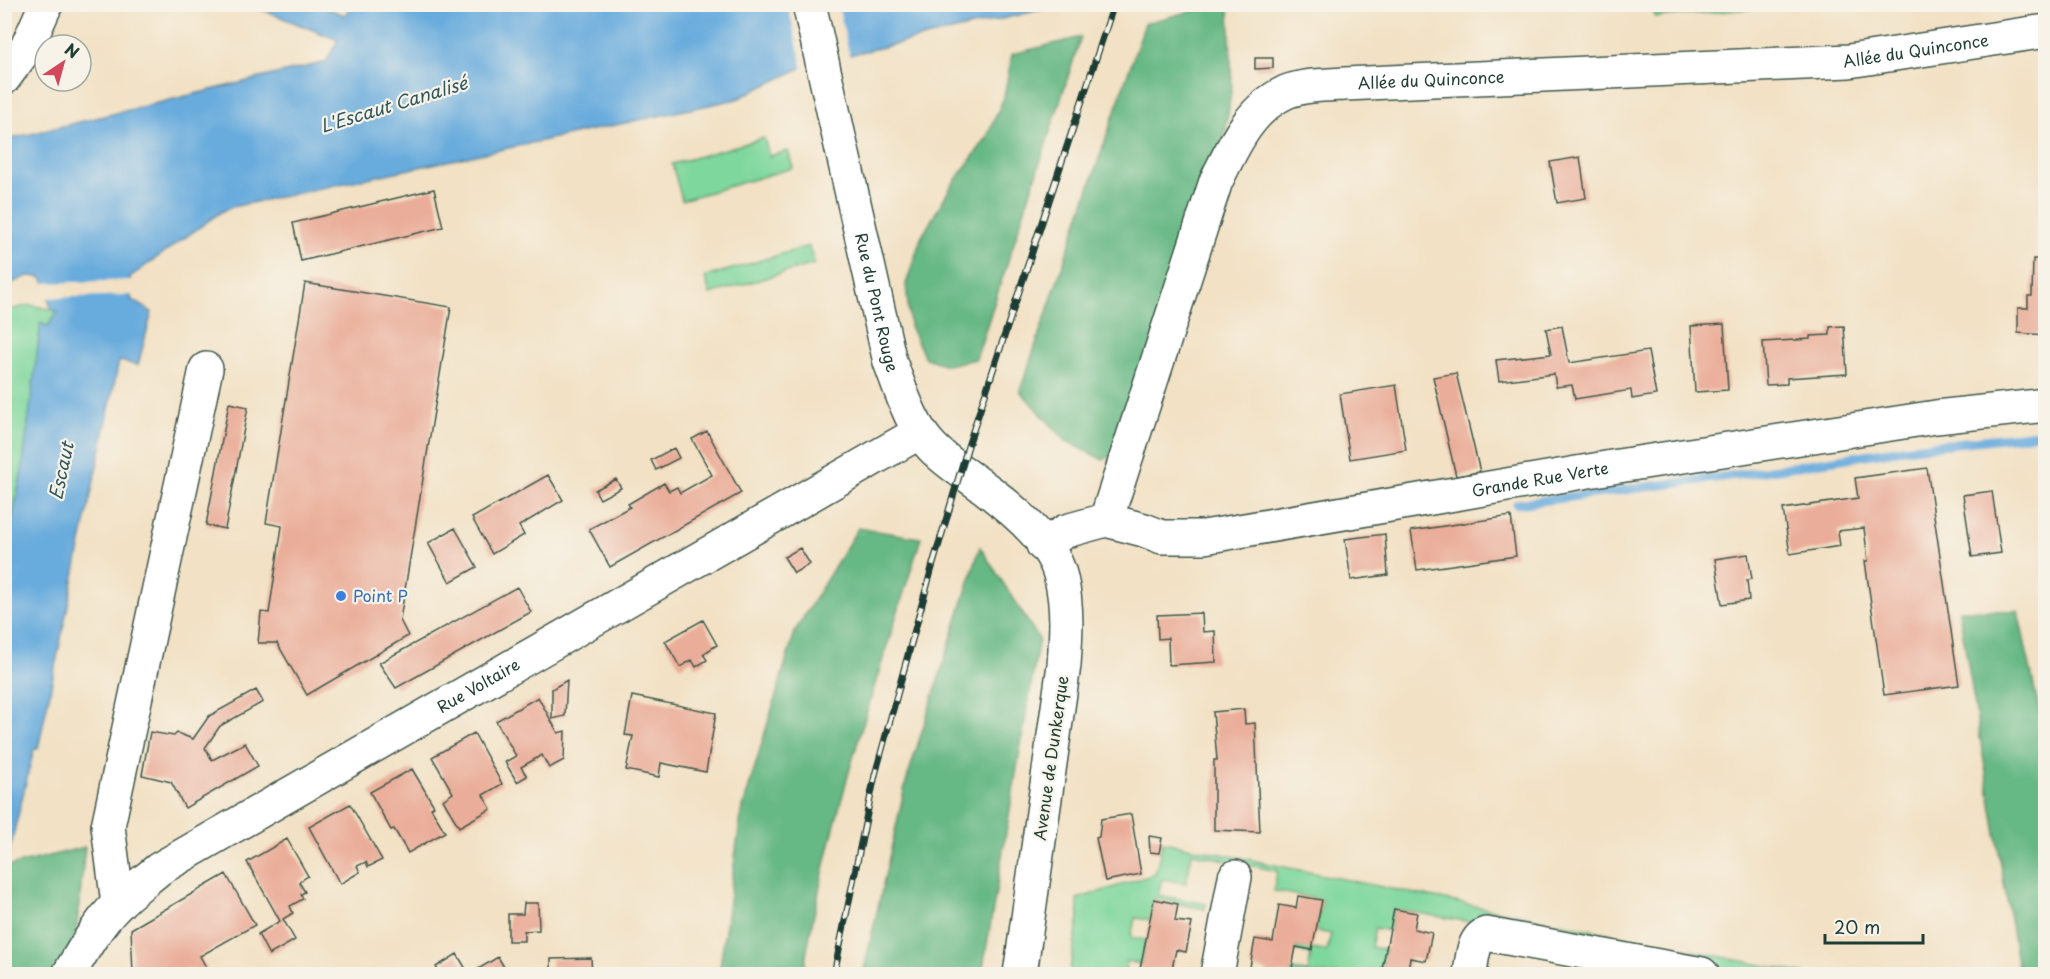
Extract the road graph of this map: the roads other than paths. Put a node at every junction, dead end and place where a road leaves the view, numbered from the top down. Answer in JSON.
{"nodes":[{"id":1,"x":46,"y":4,"type":"edge"},
{"id":2,"x":809,"y":4,"type":"edge"},
{"id":3,"x":2046,"y":31,"type":"edge"},
{"id":4,"x":4,"y":78,"type":"edge"},
{"id":5,"x":206,"y":369,"type":"dead end"},
{"id":6,"x":2046,"y":405,"type":"edge"},
{"id":7,"x":920,"y":432,"type":"junction"},
{"id":8,"x":1106,"y":520,"type":"junction"},
{"id":9,"x":1043,"y":544,"type":"junction"},
{"id":10,"x":1234,"y":877,"type":"dead end"},
{"id":11,"x":118,"y":904,"type":"junction"},
{"id":12,"x":88,"y":959,"type":"edge"},
{"id":13,"x":69,"y":975,"type":"edge"},
{"id":14,"x":1020,"y":975,"type":"edge"},
{"id":15,"x":1217,"y":975,"type":"edge"},
{"id":16,"x":1470,"y":975,"type":"edge"},
{"id":17,"x":1702,"y":975,"type":"edge"}],
"edges":[{"from":1,"to":4,"type":"street"},
{"from":2,"to":7,"type":"street","name":"Rue du Pont Rouge"},
{"from":3,"to":8,"type":"street","name":"Allée du Quinconce"},
{"from":5,"to":11,"type":"street"},
{"from":6,"to":8,"type":"street","name":"Grande Rue Verte"},
{"from":7,"to":9,"type":"street","name":"Rue du Pont Rouge"},
{"from":7,"to":11,"type":"street","name":"Rue Voltaire"},
{"from":8,"to":9,"type":"street"},
{"from":9,"to":14,"type":"street","name":"Avenue de Dunkerque"},
{"from":10,"to":15,"type":"street"},
{"from":11,"to":12,"type":"street","name":"Rue Voltaire"},
{"from":12,"to":13,"type":"street","name":"Rue Voltaire"},
{"from":16,"to":17,"type":"street"}]}
